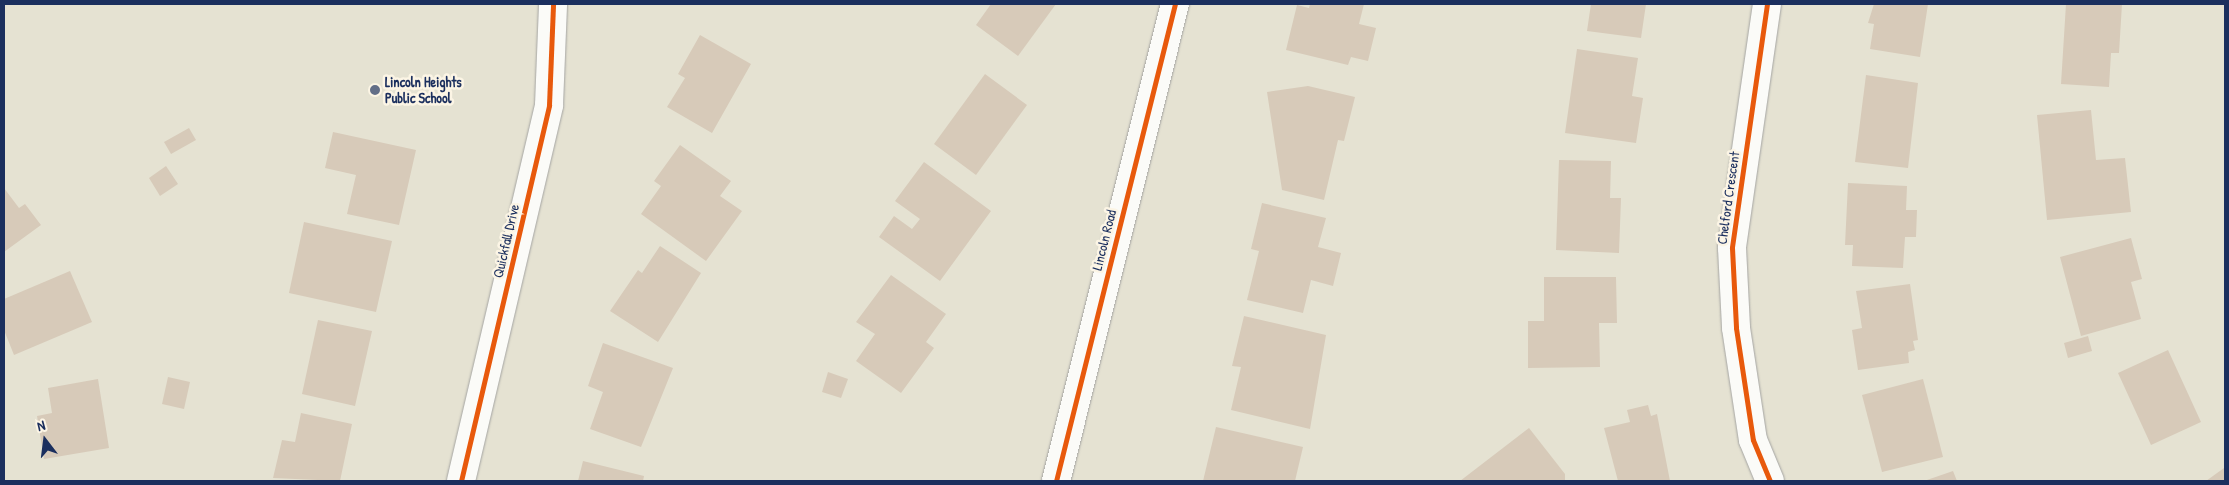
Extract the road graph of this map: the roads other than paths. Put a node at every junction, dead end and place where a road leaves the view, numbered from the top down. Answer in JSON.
{"nodes":[{"id":1,"x":553,"y":4,"type":"edge"},
{"id":2,"x":1174,"y":4,"type":"edge"},
{"id":3,"x":1767,"y":4,"type":"edge"},
{"id":4,"x":461,"y":481,"type":"edge"},
{"id":5,"x":1056,"y":481,"type":"edge"},
{"id":6,"x":1770,"y":481,"type":"edge"}],
"edges":[{"from":1,"to":4,"type":"street","name":"Quickfall Drive"},
{"from":2,"to":5,"type":"street","name":"Lincoln Road"},
{"from":3,"to":6,"type":"street","name":"Chelford Crescent"}]}
